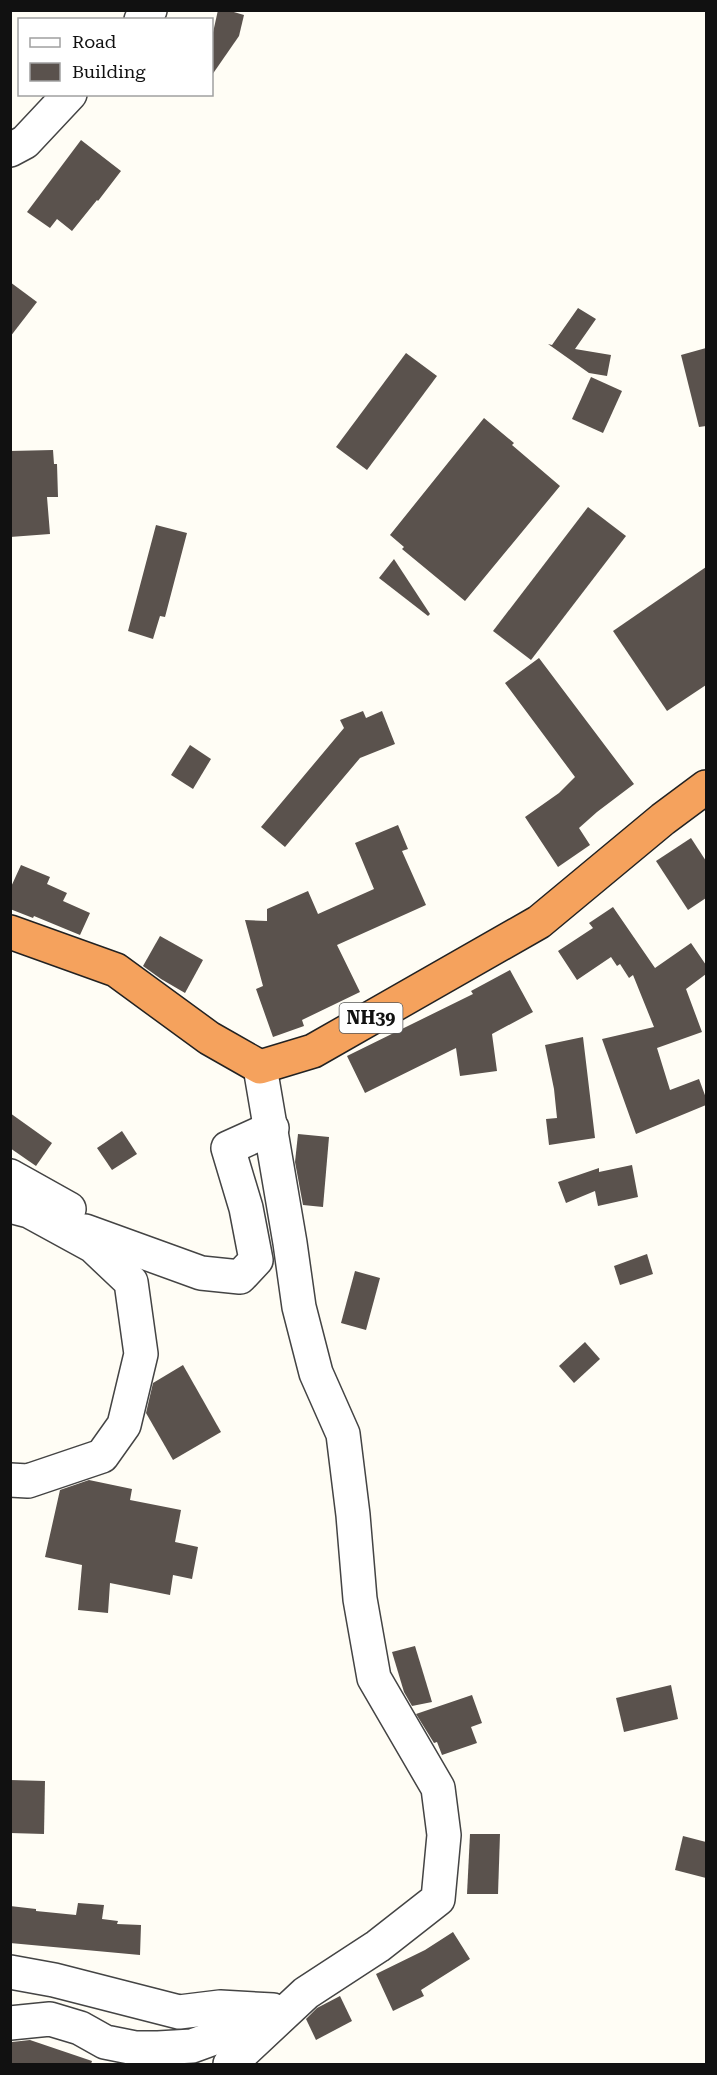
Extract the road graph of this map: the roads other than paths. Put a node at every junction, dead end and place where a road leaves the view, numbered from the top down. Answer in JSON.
{"nodes":[{"id":1,"x":68,"y":96,"type":"edge"},
{"id":2,"x":10,"y":150,"type":"edge"},
{"id":3,"x":706,"y":787,"type":"edge"},
{"id":4,"x":10,"y":932,"type":"edge"},
{"id":5,"x":260,"y":1067,"type":"junction"},
{"id":6,"x":272,"y":1128,"type":"junction"},
{"id":7,"x":10,"y":1176,"type":"edge"},
{"id":8,"x":20,"y":1208,"type":"edge"},
{"id":9,"x":142,"y":1252,"type":"junction"},
{"id":10,"x":10,"y":1480,"type":"edge"},
{"id":11,"x":10,"y":1972,"type":"edge"},
{"id":12,"x":286,"y":2011,"type":"junction"},
{"id":13,"x":10,"y":2023,"type":"edge"},
{"id":14,"x":230,"y":2064,"type":"edge"}],
"edges":[{"from":1,"to":2,"type":"street"},
{"from":3,"to":5,"type":"highway","number":"NH39"},
{"from":4,"to":5,"type":"highway"},
{"from":5,"to":6,"type":"street"},
{"from":6,"to":9,"type":"street"},
{"from":6,"to":12,"type":"street"},
{"from":7,"to":9,"type":"street"},
{"from":8,"to":9,"type":"street"},
{"from":8,"to":10,"type":"street"},
{"from":11,"to":12,"type":"street"},
{"from":12,"to":13,"type":"street"},
{"from":12,"to":14,"type":"street"}]}
